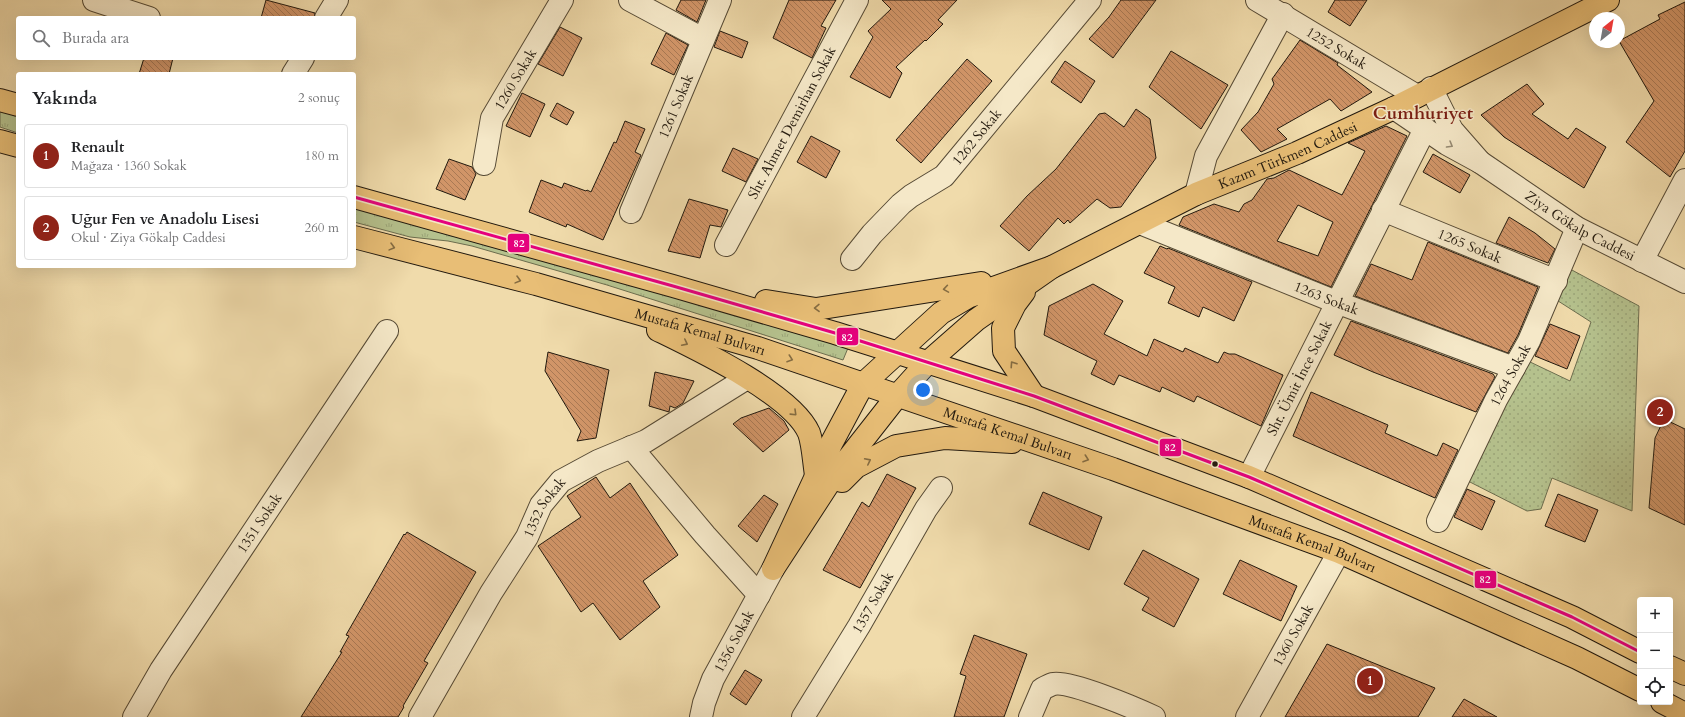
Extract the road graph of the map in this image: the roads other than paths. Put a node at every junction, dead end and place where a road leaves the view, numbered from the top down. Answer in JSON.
{"nodes":[{"id":1,"x":94,"y":0,"type":"edge"},
{"id":2,"x":337,"y":0,"type":"edge"},
{"id":3,"x":562,"y":0,"type":"edge"},
{"id":4,"x":630,"y":0,"type":"edge"},
{"id":5,"x":720,"y":0,"type":"edge"},
{"id":6,"x":857,"y":0,"type":"edge"},
{"id":7,"x":1090,"y":0,"type":"edge"},
{"id":8,"x":1257,"y":0,"type":"edge"},
{"id":9,"x":1608,"y":0,"type":"edge"},
{"id":10,"x":1283,"y":14,"type":"junction"},
{"id":11,"x":143,"y":16,"type":"edge"},
{"id":12,"x":327,"y":16,"type":"edge"},
{"id":13,"x":703,"y":39,"type":"junction"},
{"id":14,"x":301,"y":60,"type":"edge"},
{"id":15,"x":294,"y":72,"type":"edge"},
{"id":16,"x":1424,"y":92,"type":"junction"},
{"id":17,"x":0,"y":100,"type":"edge"},
{"id":18,"x":16,"y":104,"type":"edge"},
{"id":19,"x":1394,"y":108,"type":"junction"},
{"id":20,"x":1425,"y":130,"type":"junction"},
{"id":21,"x":0,"y":141,"type":"edge"},
{"id":22,"x":16,"y":145,"type":"edge"},
{"id":23,"x":1480,"y":162,"type":"junction"},
{"id":24,"x":484,"y":164,"type":"dead end"},
{"id":25,"x":1685,"y":180,"type":"edge"},
{"id":26,"x":1196,"y":194,"type":"junction"},
{"id":27,"x":356,"y":199,"type":"edge"},
{"id":28,"x":1384,"y":210,"type":"junction"},
{"id":29,"x":631,"y":212,"type":"dead end"},
{"id":30,"x":1140,"y":224,"type":"junction"},
{"id":31,"x":1578,"y":228,"type":"junction"},
{"id":32,"x":356,"y":238,"type":"edge"},
{"id":33,"x":726,"y":245,"type":"dead end"},
{"id":34,"x":852,"y":259,"type":"dead end"},
{"id":35,"x":1642,"y":261,"type":"junction"},
{"id":36,"x":1052,"y":267,"type":"junction"},
{"id":37,"x":1556,"y":281,"type":"junction"},
{"id":38,"x":1685,"y":282,"type":"edge"},
{"id":39,"x":673,"y":286,"type":"junction"},
{"id":40,"x":1336,"y":302,"type":"junction"},
{"id":41,"x":613,"y":307,"type":"junction"},
{"id":42,"x":387,"y":331,"type":"dead end"},
{"id":43,"x":897,"y":354,"type":"junction"},
{"id":44,"x":927,"y":363,"type":"junction"},
{"id":45,"x":1514,"y":368,"type":"junction"},
{"id":46,"x":747,"y":378,"type":"junction"},
{"id":47,"x":863,"y":384,"type":"junction"},
{"id":48,"x":898,"y":395,"type":"junction"},
{"id":49,"x":1034,"y":396,"type":"junction"},
{"id":50,"x":1045,"y":445,"type":"junction"},
{"id":51,"x":631,"y":447,"type":"junction"},
{"id":52,"x":816,"y":475,"type":"junction"},
{"id":53,"x":1249,"y":477,"type":"junction"},
{"id":54,"x":941,"y":488,"type":"dead end"},
{"id":55,"x":808,"y":514,"type":"junction"},
{"id":56,"x":1438,"y":521,"type":"dead end"},
{"id":57,"x":1338,"y":552,"type":"junction"},
{"id":58,"x":773,"y":569,"type":"junction"},
{"id":59,"x":758,"y":595,"type":"junction"},
{"id":60,"x":1637,"y":650,"type":"edge"},
{"id":61,"x":1673,"y":668,"type":"edge"},
{"id":62,"x":1685,"y":674,"type":"edge"},
{"id":63,"x":1637,"y":688,"type":"edge"},
{"id":64,"x":1668,"y":705,"type":"edge"},
{"id":65,"x":1685,"y":714,"type":"edge"},
{"id":66,"x":134,"y":717,"type":"edge"},
{"id":67,"x":420,"y":717,"type":"edge"},
{"id":68,"x":701,"y":717,"type":"edge"},
{"id":69,"x":804,"y":717,"type":"edge"},
{"id":70,"x":1030,"y":717,"type":"edge"},
{"id":71,"x":1154,"y":717,"type":"edge"},
{"id":72,"x":1247,"y":717,"type":"edge"}],
"edges":[{"from":1,"to":11,"type":"street"},
{"from":2,"to":12,"type":"street"},
{"from":3,"to":24,"type":"street","name":"1260 Sokak"},
{"from":4,"to":13,"type":"street"},
{"from":5,"to":13,"type":"street","name":"1261 Sokak"},
{"from":6,"to":33,"type":"street","name":"Sht. Ahmet Demirhan Sokak"},
{"from":7,"to":34,"type":"street","name":"1262 Sokak"},
{"from":8,"to":10,"type":"street","name":"1252 Sokak"},
{"from":9,"to":16,"type":"main road","name":"Kazım Türkmen Caddesi"},
{"from":10,"to":16,"type":"street","name":"1252 Sokak"},
{"from":10,"to":26,"type":"street"},
{"from":13,"to":29,"type":"street","name":"1261 Sokak"},
{"from":14,"to":15,"type":"street"},
{"from":16,"to":19,"type":"main road","name":"Kazım Türkmen Caddesi"},
{"from":16,"to":23,"type":"street"},
{"from":17,"to":18,"type":"main road"},
{"from":19,"to":20,"type":"street"},
{"from":19,"to":26,"type":"main road","name":"Kazım Türkmen Caddesi"},
{"from":20,"to":23,"type":"street","one_way":true},
{"from":20,"to":28,"type":"street","name":"Sht. Ümit İnce Sokak"},
{"from":21,"to":22,"type":"main road"},
{"from":23,"to":31,"type":"street","name":"Ziya Gökalp Caddesi"},
{"from":25,"to":35,"type":"street"},
{"from":26,"to":30,"type":"main road","name":"Kazım Türkmen Caddesi"},
{"from":27,"to":39,"type":"main road"},
{"from":28,"to":37,"type":"street","name":"1265 Sokak"},
{"from":28,"to":40,"type":"street","name":"Sht. Ümit İnce Sokak"},
{"from":30,"to":36,"type":"main road","name":"Kazım Türkmen Caddesi"},
{"from":30,"to":40,"type":"street","name":"1263 Sokak"},
{"from":31,"to":35,"type":"street","name":"Ziya Gökalp Caddesi"},
{"from":31,"to":37,"type":"street","name":"1264 Sokak"},
{"from":32,"to":41,"type":"main road","name":"Mustafa Kemal Bulvarı","one_way":true},
{"from":35,"to":38,"type":"street","name":"Ziya Gökalp Caddesi"},
{"from":36,"to":39,"type":"main road","one_way":true},
{"from":36,"to":43,"type":"main road"},
{"from":36,"to":44,"type":"main road"},
{"from":49,"to":36,"type":"main road","one_way":true},
{"from":37,"to":45,"type":"street","name":"1264 Sokak"},
{"from":39,"to":43,"type":"main road"},
{"from":40,"to":45,"type":"street","name":"1263 Sokak"},
{"from":40,"to":53,"type":"street","name":"Sht. Ümit İnce Sokak"},
{"from":41,"to":46,"type":"main road","one_way":true},
{"from":41,"to":47,"type":"main road","name":"Mustafa Kemal Bulvarı","one_way":true},
{"from":42,"to":66,"type":"street","name":"1351 Sokak"},
{"from":43,"to":44,"type":"main road"},
{"from":43,"to":47,"type":"main road"},
{"from":44,"to":48,"type":"main road"},
{"from":44,"to":49,"type":"main road"},
{"from":45,"to":56,"type":"street","name":"1264 Sokak"},
{"from":46,"to":51,"type":"street","name":"1352 Sokak"},
{"from":46,"to":52,"type":"main road","one_way":true},
{"from":47,"to":48,"type":"main road","name":"Mustafa Kemal Bulvarı"},
{"from":47,"to":52,"type":"main road"},
{"from":48,"to":50,"type":"main road","name":"Mustafa Kemal Bulvarı"},
{"from":48,"to":55,"type":"main road"},
{"from":49,"to":53,"type":"main road"},
{"from":55,"to":50,"type":"main road","one_way":true},
{"from":50,"to":57,"type":"main road","name":"Mustafa Kemal Bulvarı","one_way":true},
{"from":51,"to":59,"type":"street"},
{"from":51,"to":67,"type":"street","name":"1352 Sokak"},
{"from":52,"to":58,"type":"main road"},
{"from":53,"to":60,"type":"main road"},
{"from":54,"to":69,"type":"street","name":"1357 Sokak"},
{"from":55,"to":58,"type":"main road"},
{"from":57,"to":63,"type":"main road","name":"Mustafa Kemal Bulvarı"},
{"from":57,"to":72,"type":"street","name":"1360 Sokak"},
{"from":58,"to":59,"type":"street","name":"1356 Sokak"},
{"from":59,"to":68,"type":"street","name":"1356 Sokak"},
{"from":61,"to":62,"type":"main road"},
{"from":64,"to":65,"type":"main road"},
{"from":70,"to":71,"type":"street"}]}
